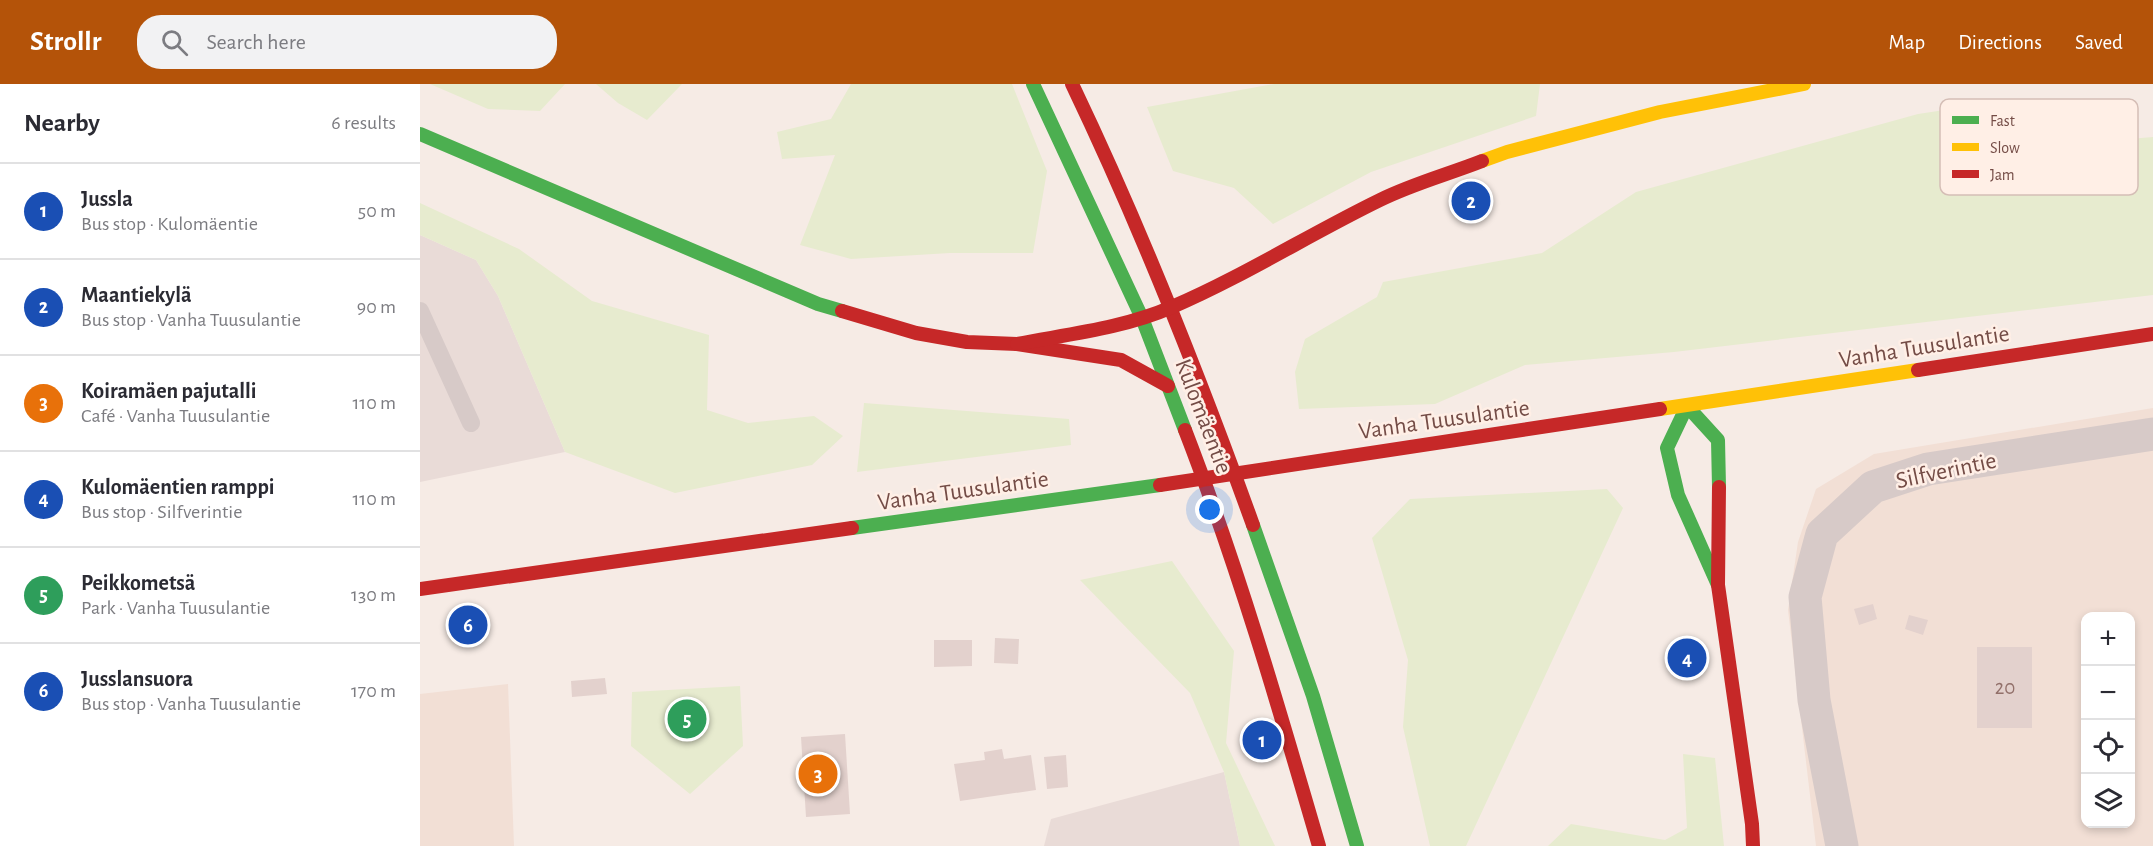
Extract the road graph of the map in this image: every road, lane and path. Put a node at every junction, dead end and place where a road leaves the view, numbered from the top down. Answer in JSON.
{"nodes":[{"id":1,"x":1034,"y":84,"type":"edge"},
{"id":2,"x":1072,"y":84,"type":"edge"},
{"id":3,"x":1804,"y":84,"type":"edge"},
{"id":4,"x":420,"y":134,"type":"edge"},
{"id":5,"x":1172,"y":307,"type":"junction"},
{"id":6,"x":420,"y":311,"type":"edge"},
{"id":7,"x":1142,"y":318,"type":"junction"},
{"id":8,"x":2153,"y":334,"type":"edge"},
{"id":9,"x":1017,"y":344,"type":"junction"},
{"id":10,"x":1168,"y":386,"type":"junction"},
{"id":11,"x":1687,"y":406,"type":"junction"},
{"id":12,"x":471,"y":423,"type":"dead end"},
{"id":13,"x":2153,"y":434,"type":"edge"},
{"id":14,"x":1718,"y":585,"type":"junction"},
{"id":15,"x":420,"y":589,"type":"edge"},
{"id":16,"x":1319,"y":846,"type":"edge"},
{"id":17,"x":1357,"y":846,"type":"edge"},
{"id":18,"x":1753,"y":846,"type":"edge"},
{"id":19,"x":1842,"y":846,"type":"edge"}],
"edges":[{"from":1,"to":7,"type":"main road","name":"Kulomäentie"},
{"from":2,"to":5,"type":"main road","name":"Kulomäentie"},
{"from":3,"to":5,"type":"main road"},
{"from":4,"to":9,"type":"main road"},
{"from":5,"to":7,"type":"main road"},
{"from":5,"to":17,"type":"main road","name":"Kulomäentie"},
{"from":6,"to":12,"type":"lane"},
{"from":7,"to":9,"type":"main road"},
{"from":7,"to":10,"type":"main road","name":"Kulomäentie"},
{"from":8,"to":11,"type":"main road","name":"Vanha Tuusulantie"},
{"from":9,"to":10,"type":"main road"},
{"from":10,"to":16,"type":"main road","name":"Kulomäentie"},
{"from":11,"to":14,"type":"main road"},
{"from":11,"to":14,"type":"main road"},
{"from":11,"to":15,"type":"main road","name":"Vanha Tuusulantie"},
{"from":13,"to":19,"type":"street","name":"Silfverintie"},
{"from":14,"to":18,"type":"main road"}]}
